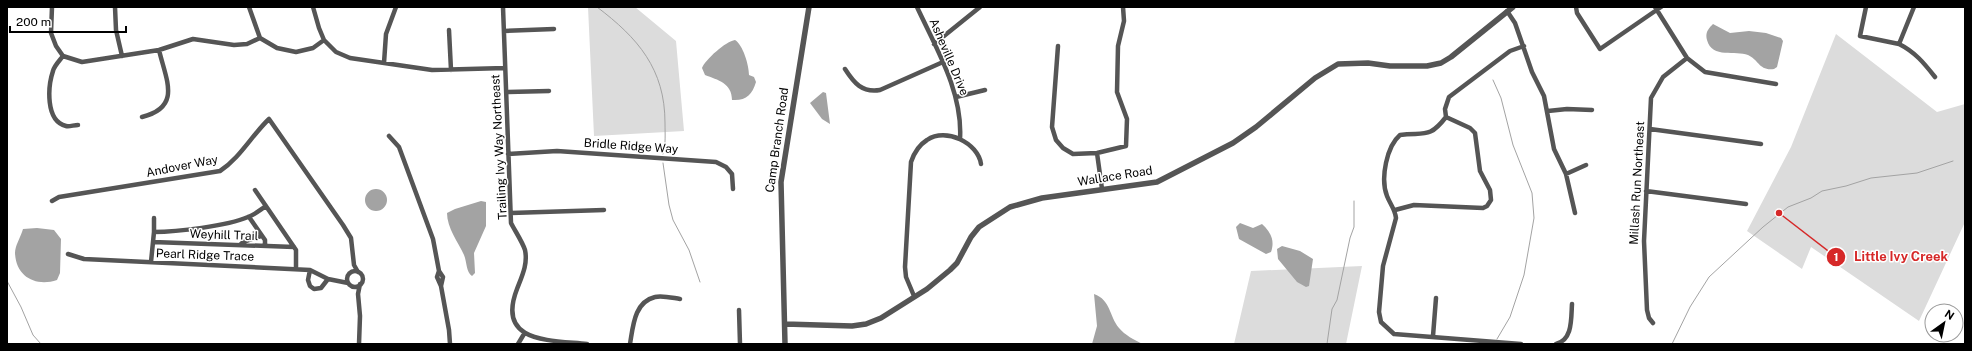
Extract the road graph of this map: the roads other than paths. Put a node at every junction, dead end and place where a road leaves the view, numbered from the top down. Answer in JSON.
{"nodes":[{"id":1,"x":52,"y":7,"type":"edge"},
{"id":2,"x":115,"y":7,"type":"edge"},
{"id":3,"x":249,"y":7,"type":"edge"},
{"id":4,"x":313,"y":7,"type":"edge"},
{"id":5,"x":396,"y":7,"type":"edge"},
{"id":6,"x":503,"y":7,"type":"edge"},
{"id":7,"x":809,"y":7,"type":"edge"},
{"id":8,"x":917,"y":7,"type":"edge"},
{"id":9,"x":980,"y":7,"type":"edge"},
{"id":10,"x":1124,"y":7,"type":"edge"},
{"id":11,"x":1513,"y":7,"type":"edge"},
{"id":12,"x":1576,"y":7,"type":"edge"},
{"id":13,"x":1866,"y":7,"type":"edge"},
{"id":14,"x":1914,"y":7,"type":"edge"},
{"id":15,"x":1658,"y":8,"type":"edge"},
{"id":16,"x":1508,"y":11,"type":"junction"},
{"id":17,"x":554,"y":29,"type":"dead end"},
{"id":18,"x":449,"y":30,"type":"dead end"},
{"id":19,"x":504,"y":31,"type":"junction"},
{"id":20,"x":260,"y":38,"type":"junction"},
{"id":21,"x":324,"y":40,"type":"junction"},
{"id":22,"x":934,"y":44,"type":"junction"},
{"id":23,"x":1899,"y":44,"type":"junction"},
{"id":24,"x":1058,"y":46,"type":"dead end"},
{"id":25,"x":1524,"y":46,"type":"junction"},
{"id":26,"x":158,"y":50,"type":"junction"},
{"id":27,"x":63,"y":56,"type":"junction"},
{"id":28,"x":122,"y":56,"type":"junction"},
{"id":29,"x":1688,"y":58,"type":"junction"},
{"id":30,"x":943,"y":62,"type":"junction"},
{"id":31,"x":384,"y":63,"type":"junction"},
{"id":32,"x":505,"y":68,"type":"junction"},
{"id":33,"x":845,"y":69,"type":"dead end"},
{"id":34,"x":451,"y":70,"type":"junction"},
{"id":35,"x":1935,"y":76,"type":"dead end"},
{"id":36,"x":1776,"y":84,"type":"dead end"},
{"id":37,"x":985,"y":90,"type":"dead end"},
{"id":38,"x":549,"y":91,"type":"dead end"},
{"id":39,"x":506,"y":92,"type":"junction"},
{"id":40,"x":956,"y":97,"type":"junction"},
{"id":41,"x":1592,"y":110,"type":"dead end"},
{"id":42,"x":1548,"y":111,"type":"junction"},
{"id":43,"x":142,"y":117,"type":"dead end"},
{"id":44,"x":1446,"y":117,"type":"junction"},
{"id":45,"x":78,"y":125,"type":"dead end"},
{"id":46,"x":1650,"y":129,"type":"junction"},
{"id":47,"x":389,"y":136,"type":"dead end"},
{"id":48,"x":960,"y":139,"type":"junction"},
{"id":49,"x":1761,"y":144,"type":"dead end"},
{"id":50,"x":1097,"y":153,"type":"junction"},
{"id":51,"x":508,"y":154,"type":"junction"},
{"id":52,"x":981,"y":164,"type":"dead end"},
{"id":53,"x":1586,"y":165,"type":"dead end"},
{"id":54,"x":1566,"y":174,"type":"junction"},
{"id":55,"x":733,"y":189,"type":"dead end"},
{"id":56,"x":1102,"y":189,"type":"junction"},
{"id":57,"x":255,"y":190,"type":"dead end"},
{"id":58,"x":1646,"y":191,"type":"junction"},
{"id":59,"x":52,"y":202,"type":"dead end"},
{"id":60,"x":1746,"y":204,"type":"dead end"},
{"id":61,"x":266,"y":206,"type":"junction"},
{"id":62,"x":604,"y":210,"type":"dead end"},
{"id":63,"x":1395,"y":210,"type":"junction"},
{"id":64,"x":1575,"y":212,"type":"dead end"},
{"id":65,"x":510,"y":213,"type":"junction"},
{"id":66,"x":249,"y":217,"type":"junction"},
{"id":67,"x":154,"y":218,"type":"dead end"},
{"id":68,"x":154,"y":232,"type":"junction"},
{"id":69,"x":261,"y":236,"type":"junction"},
{"id":70,"x":153,"y":242,"type":"junction"},
{"id":71,"x":240,"y":245,"type":"junction"},
{"id":72,"x":265,"y":246,"type":"junction"},
{"id":73,"x":294,"y":247,"type":"junction"},
{"id":74,"x":68,"y":254,"type":"dead end"},
{"id":75,"x":151,"y":262,"type":"junction"},
{"id":76,"x":354,"y":265,"type":"junction"},
{"id":77,"x":296,"y":269,"type":"junction"},
{"id":78,"x":310,"y":270,"type":"junction"},
{"id":79,"x":358,"y":272,"type":"junction"},
{"id":80,"x":349,"y":274,"type":"junction"},
{"id":81,"x":328,"y":279,"type":"junction"},
{"id":82,"x":339,"y":280,"type":"junction"},
{"id":83,"x":350,"y":284,"type":"junction"},
{"id":84,"x":360,"y":284,"type":"junction"},
{"id":85,"x":358,"y":294,"type":"junction"},
{"id":86,"x":914,"y":296,"type":"junction"},
{"id":87,"x":1436,"y":298,"type":"dead end"},
{"id":88,"x":680,"y":299,"type":"dead end"},
{"id":89,"x":1572,"y":304,"type":"dead end"},
{"id":90,"x":739,"y":310,"type":"dead end"},
{"id":91,"x":1653,"y":323,"type":"dead end"},
{"id":92,"x":785,"y":324,"type":"junction"},
{"id":93,"x":524,"y":334,"type":"junction"},
{"id":94,"x":1433,"y":336,"type":"junction"},
{"id":95,"x":359,"y":344,"type":"edge"},
{"id":96,"x":450,"y":344,"type":"edge"},
{"id":97,"x":518,"y":344,"type":"edge"},
{"id":98,"x":586,"y":344,"type":"edge"},
{"id":99,"x":630,"y":344,"type":"edge"},
{"id":100,"x":740,"y":344,"type":"edge"},
{"id":101,"x":785,"y":344,"type":"edge"},
{"id":102,"x":1520,"y":344,"type":"edge"},
{"id":103,"x":1556,"y":344,"type":"edge"}],
"edges":[{"from":1,"to":27,"type":"street"},
{"from":2,"to":28,"type":"street"},
{"from":3,"to":20,"type":"street"},
{"from":4,"to":21,"type":"street"},
{"from":5,"to":31,"type":"street"},
{"from":6,"to":19,"type":"street","name":"Trailing Ivy Way Northeast"},
{"from":7,"to":92,"type":"street","name":"Camp Branch Road"},
{"from":8,"to":22,"type":"street","name":"Asheville Drive"},
{"from":9,"to":22,"type":"street"},
{"from":10,"to":50,"type":"street"},
{"from":11,"to":16,"type":"street","name":"Wallace Road"},
{"from":12,"to":15,"type":"street"},
{"from":13,"to":23,"type":"street"},
{"from":14,"to":23,"type":"street"},
{"from":15,"to":29,"type":"street"},
{"from":16,"to":25,"type":"street"},
{"from":16,"to":56,"type":"street","name":"Wallace Road"},
{"from":17,"to":19,"type":"street"},
{"from":18,"to":34,"type":"street"},
{"from":19,"to":32,"type":"street","name":"Trailing Ivy Way Northeast"},
{"from":20,"to":21,"type":"street"},
{"from":20,"to":26,"type":"street"},
{"from":21,"to":31,"type":"street"},
{"from":22,"to":30,"type":"street","name":"Asheville Drive"},
{"from":23,"to":35,"type":"street"},
{"from":24,"to":50,"type":"street"},
{"from":25,"to":42,"type":"street"},
{"from":25,"to":44,"type":"street"},
{"from":26,"to":28,"type":"street"},
{"from":26,"to":43,"type":"street"},
{"from":27,"to":28,"type":"street"},
{"from":27,"to":45,"type":"street"},
{"from":29,"to":36,"type":"street"},
{"from":29,"to":46,"type":"street","name":"Millash Run Northeast"},
{"from":30,"to":33,"type":"street"},
{"from":30,"to":40,"type":"street","name":"Asheville Drive"},
{"from":31,"to":34,"type":"street"},
{"from":32,"to":34,"type":"street"},
{"from":32,"to":39,"type":"street","name":"Trailing Ivy Way Northeast"},
{"from":37,"to":40,"type":"street"},
{"from":38,"to":39,"type":"street"},
{"from":39,"to":51,"type":"street","name":"Trailing Ivy Way Northeast"},
{"from":40,"to":48,"type":"street","name":"Asheville Drive"},
{"from":41,"to":42,"type":"street"},
{"from":42,"to":54,"type":"street"},
{"from":44,"to":63,"type":"street"},
{"from":44,"to":63,"type":"street"},
{"from":46,"to":49,"type":"street"},
{"from":46,"to":58,"type":"street","name":"Millash Run Northeast"},
{"from":47,"to":96,"type":"street"},
{"from":48,"to":52,"type":"street"},
{"from":48,"to":86,"type":"street"},
{"from":50,"to":56,"type":"street"},
{"from":51,"to":55,"type":"street","name":"Bridle Ridge Way"},
{"from":51,"to":65,"type":"street","name":"Trailing Ivy Way Northeast"},
{"from":53,"to":54,"type":"street"},
{"from":54,"to":64,"type":"street"},
{"from":56,"to":86,"type":"street","name":"Wallace Road"},
{"from":57,"to":61,"type":"street"},
{"from":58,"to":60,"type":"street"},
{"from":58,"to":91,"type":"street","name":"Millash Run Northeast"},
{"from":59,"to":76,"type":"street","name":"Andover Way"},
{"from":61,"to":66,"type":"street","name":"Weyhill Trail"},
{"from":61,"to":73,"type":"street"},
{"from":62,"to":65,"type":"street"},
{"from":63,"to":94,"type":"street"},
{"from":65,"to":93,"type":"street","name":"Trailing Ivy Way Northeast"},
{"from":66,"to":68,"type":"street","name":"Weyhill Trail"},
{"from":66,"to":69,"type":"street"},
{"from":67,"to":68,"type":"street"},
{"from":68,"to":70,"type":"street"},
{"from":69,"to":71,"type":"street"},
{"from":69,"to":72,"type":"street"},
{"from":70,"to":71,"type":"street","name":"Weyhill Trail"},
{"from":70,"to":75,"type":"street"},
{"from":71,"to":72,"type":"street","name":"Weyhill Trail"},
{"from":72,"to":73,"type":"street","name":"Weyhill Trail"},
{"from":73,"to":77,"type":"street"},
{"from":74,"to":75,"type":"street","name":"Pearl Ridge Trace"},
{"from":75,"to":77,"type":"street","name":"Pearl Ridge Trace"},
{"from":76,"to":79,"type":"street","name":"Andover Way"},
{"from":76,"to":80,"type":"street"},
{"from":77,"to":78,"type":"street","name":"Pearl Ridge Trace"},
{"from":78,"to":81,"type":"street","name":"Pearl Ridge Trace"},
{"from":78,"to":81,"type":"street"},
{"from":79,"to":80,"type":"street","name":"Pearl Ridge Trace"},
{"from":79,"to":84,"type":"street"},
{"from":80,"to":82,"type":"street","name":"Pearl Ridge Trace"},
{"from":80,"to":83,"type":"street"},
{"from":81,"to":82,"type":"street","name":"Pearl Ridge Trace"},
{"from":82,"to":83,"type":"street","name":"Pearl Ridge Trace"},
{"from":83,"to":84,"type":"street"},
{"from":83,"to":85,"type":"street"},
{"from":84,"to":85,"type":"street"},
{"from":85,"to":95,"type":"street"},
{"from":86,"to":92,"type":"street","name":"Wallace Road"},
{"from":87,"to":94,"type":"street"},
{"from":88,"to":99,"type":"street"},
{"from":89,"to":103,"type":"street"},
{"from":90,"to":100,"type":"street"},
{"from":92,"to":101,"type":"street","name":"Camp Branch Road"},
{"from":93,"to":97,"type":"street"},
{"from":93,"to":98,"type":"street"},
{"from":94,"to":102,"type":"street"}]}
